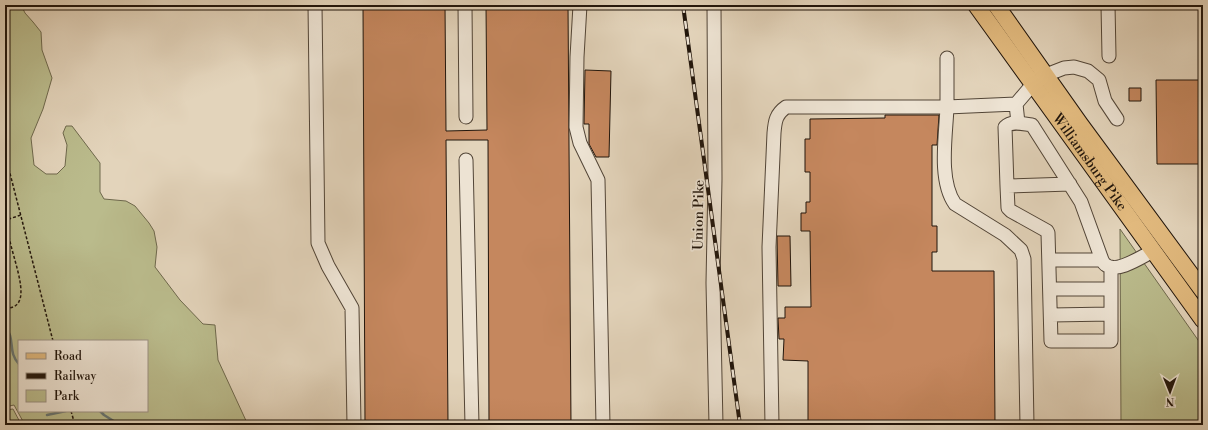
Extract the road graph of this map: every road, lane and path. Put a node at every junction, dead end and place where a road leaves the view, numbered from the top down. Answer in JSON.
{"nodes":[{"id":1,"x":315,"y":5,"type":"edge"},
{"id":2,"x":465,"y":5,"type":"edge"},
{"id":3,"x":580,"y":5,"type":"edge"},
{"id":4,"x":714,"y":5,"type":"edge"},
{"id":5,"x":976,"y":5,"type":"edge"},
{"id":6,"x":996,"y":5,"type":"edge"},
{"id":7,"x":1108,"y":5,"type":"edge"},
{"id":8,"x":1109,"y":56,"type":"dead end"},
{"id":9,"x":947,"y":58,"type":"dead end"},
{"id":10,"x":1040,"y":79,"type":"junction"},
{"id":11,"x":1016,"y":104,"type":"junction"},
{"id":12,"x":947,"y":107,"type":"junction"},
{"id":13,"x":466,"y":117,"type":"dead end"},
{"id":14,"x":1117,"y":119,"type":"dead end"},
{"id":15,"x":1018,"y":123,"type":"junction"},
{"id":16,"x":5,"y":154,"type":"edge"},
{"id":17,"x":466,"y":160,"type":"dead end"},
{"id":18,"x":1070,"y":184,"type":"junction"},
{"id":19,"x":1007,"y":186,"type":"junction"},
{"id":20,"x":21,"y":215,"type":"junction"},
{"id":21,"x":1153,"y":251,"type":"junction"},
{"id":22,"x":1050,"y":260,"type":"junction"},
{"id":23,"x":1107,"y":263,"type":"junction"},
{"id":24,"x":1050,"y":289,"type":"junction"},
{"id":25,"x":1111,"y":289,"type":"junction"},
{"id":26,"x":1203,"y":291,"type":"edge"},
{"id":27,"x":5,"y":308,"type":"edge"},
{"id":28,"x":1051,"y":314,"type":"junction"},
{"id":29,"x":1111,"y":314,"type":"junction"},
{"id":30,"x":1203,"y":320,"type":"edge"},
{"id":31,"x":53,"y":340,"type":"edge"},
{"id":32,"x":71,"y":412,"type":"edge"},
{"id":33,"x":75,"y":425,"type":"edge"},
{"id":34,"x":354,"y":425,"type":"edge"},
{"id":35,"x":472,"y":425,"type":"edge"},
{"id":36,"x":603,"y":425,"type":"edge"},
{"id":37,"x":716,"y":425,"type":"edge"},
{"id":38,"x":772,"y":425,"type":"edge"},
{"id":39,"x":1027,"y":425,"type":"edge"}],
"edges":[{"from":1,"to":34,"type":"street"},
{"from":2,"to":13,"type":"street"},
{"from":3,"to":36,"type":"street"},
{"from":4,"to":37,"type":"street","name":"Union Pike"},
{"from":5,"to":10,"type":"main road","name":"Williamsburg Pike"},
{"from":6,"to":10,"type":"main road","name":"Williamsburg Pike"},
{"from":7,"to":8,"type":"street"},
{"from":9,"to":12,"type":"street"},
{"from":10,"to":11,"type":"street"},
{"from":10,"to":14,"type":"street"},
{"from":10,"to":21,"type":"main road","name":"Williamsburg Pike"},
{"from":10,"to":26,"type":"main road","name":"Williamsburg Pike"},
{"from":11,"to":12,"type":"street"},
{"from":11,"to":15,"type":"street"},
{"from":12,"to":38,"type":"street"},
{"from":12,"to":39,"type":"street"},
{"from":15,"to":18,"type":"street"},
{"from":15,"to":19,"type":"street"},
{"from":16,"to":20,"type":"path"},
{"from":17,"to":35,"type":"street"},
{"from":18,"to":19,"type":"street"},
{"from":18,"to":23,"type":"street"},
{"from":19,"to":22,"type":"street"},
{"from":20,"to":27,"type":"path"},
{"from":20,"to":31,"type":"path"},
{"from":21,"to":23,"type":"street"},
{"from":21,"to":30,"type":"main road","name":"Williamsburg Pike"},
{"from":22,"to":23,"type":"street"},
{"from":22,"to":24,"type":"street"},
{"from":23,"to":25,"type":"street"},
{"from":24,"to":25,"type":"street"},
{"from":24,"to":28,"type":"street"},
{"from":25,"to":29,"type":"street"},
{"from":28,"to":29,"type":"street"},
{"from":28,"to":29,"type":"street"},
{"from":32,"to":33,"type":"path"}]}
